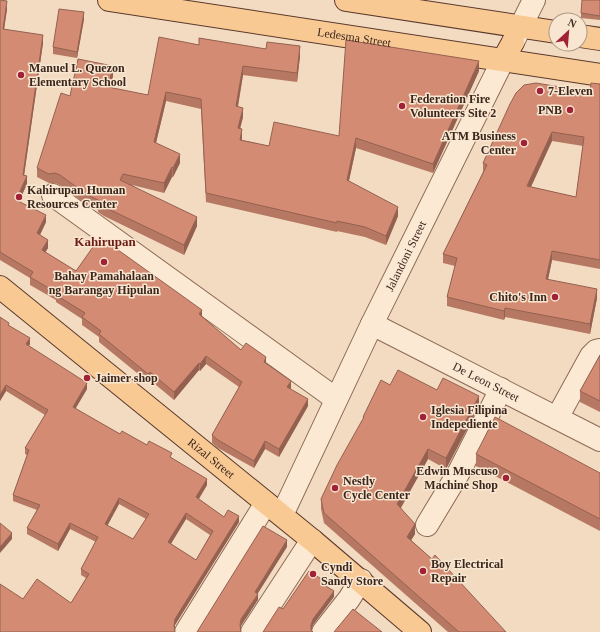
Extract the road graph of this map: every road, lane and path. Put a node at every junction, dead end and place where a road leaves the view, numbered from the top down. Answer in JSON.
{"nodes":[{"id":1,"x":109,"y":0,"type":"edge"},
{"id":2,"x":346,"y":0,"type":"edge"},
{"id":3,"x":534,"y":0,"type":"edge"},
{"id":4,"x":548,"y":34,"type":"edge"},
{"id":5,"x":588,"y":37,"type":"edge"},
{"id":6,"x":600,"y":39,"type":"edge"},
{"id":7,"x":512,"y":43,"type":"junction"},
{"id":8,"x":600,"y":75,"type":"edge"},
{"id":9,"x":53,"y":195,"type":"dead end"},
{"id":10,"x":0,"y":287,"type":"edge"},
{"id":11,"x":372,"y":324,"type":"junction"},
{"id":12,"x":600,"y":350,"type":"edge"},
{"id":13,"x":501,"y":389,"type":"junction"},
{"id":14,"x":336,"y":399,"type":"junction"},
{"id":15,"x":557,"y":418,"type":"junction"},
{"id":16,"x":600,"y":440,"type":"edge"},
{"id":17,"x":274,"y":509,"type":"junction"},
{"id":18,"x":427,"y":525,"type":"dead end"},
{"id":19,"x":312,"y":540,"type":"junction"},
{"id":20,"x":361,"y":580,"type":"junction"},
{"id":21,"x":186,"y":632,"type":"edge"},
{"id":22,"x":252,"y":632,"type":"edge"},
{"id":23,"x":323,"y":632,"type":"edge"},
{"id":24,"x":420,"y":632,"type":"edge"}],
"edges":[{"from":1,"to":7,"type":"main road","name":"Ledesma Street"},
{"from":2,"to":7,"type":"main road","name":"Ledesma Street"},
{"from":3,"to":7,"type":"street","name":"Jalandoni Street"},
{"from":4,"to":7,"type":"main road","name":"Ledesma Street"},
{"from":5,"to":6,"type":"main road"},
{"from":7,"to":8,"type":"main road","name":"Ledesma Street"},
{"from":7,"to":11,"type":"street","name":"Jalandoni Street"},
{"from":9,"to":14,"type":"street"},
{"from":10,"to":17,"type":"main road","name":"Rizal Street"},
{"from":11,"to":13,"type":"street","name":"De Leon Street"},
{"from":11,"to":14,"type":"street","name":"Jalandoni Street"},
{"from":12,"to":15,"type":"street"},
{"from":13,"to":15,"type":"street","name":"De Leon Street"},
{"from":13,"to":18,"type":"street"},
{"from":14,"to":17,"type":"street","name":"Jalandoni Street"},
{"from":15,"to":16,"type":"street","name":"De Leon Street"},
{"from":17,"to":19,"type":"main road","name":"Rizal Street"},
{"from":17,"to":21,"type":"street","name":"Jalandoni Street"},
{"from":19,"to":20,"type":"main road","name":"Rizal Street"},
{"from":19,"to":22,"type":"street"},
{"from":20,"to":23,"type":"street"},
{"from":20,"to":24,"type":"main road","name":"Rizal Street"}]}
